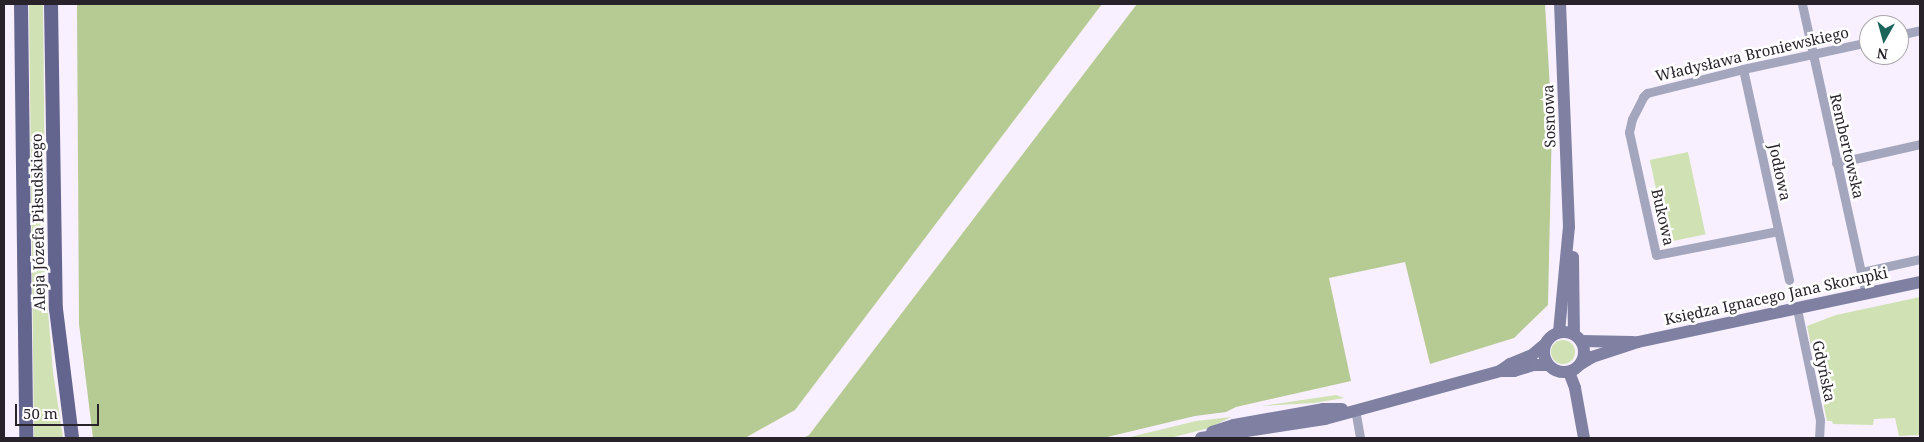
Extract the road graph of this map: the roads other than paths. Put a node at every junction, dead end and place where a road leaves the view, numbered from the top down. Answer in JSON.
{"nodes":[{"id":1,"x":21,"y":4,"type":"edge"},
{"id":2,"x":51,"y":4,"type":"edge"},
{"id":3,"x":1560,"y":4,"type":"edge"},
{"id":4,"x":1802,"y":4,"type":"edge"},
{"id":5,"x":1859,"y":44,"type":"edge"},
{"id":6,"x":1812,"y":54,"type":"junction"},
{"id":7,"x":1744,"y":68,"type":"junction"},
{"id":8,"x":1631,"y":123,"type":"joint"},
{"id":9,"x":1920,"y":144,"type":"edge"},
{"id":10,"x":1836,"y":162,"type":"junction"},
{"id":11,"x":1569,"y":227,"type":"junction"},
{"id":12,"x":1778,"y":231,"type":"junction"},
{"id":13,"x":1920,"y":259,"type":"edge"},
{"id":14,"x":1862,"y":272,"type":"junction"},
{"id":15,"x":1789,"y":280,"type":"dead end"},
{"id":16,"x":1920,"y":282,"type":"edge"},
{"id":17,"x":1866,"y":294,"type":"junction"},
{"id":18,"x":1796,"y":309,"type":"junction"},
{"id":19,"x":1559,"y":332,"type":"junction"},
{"id":20,"x":1578,"y":338,"type":"junction"},
{"id":21,"x":1638,"y":342,"type":"junction"},
{"id":22,"x":1545,"y":344,"type":"junction"},
{"id":23,"x":1581,"y":364,"type":"junction"},
{"id":24,"x":1548,"y":365,"type":"junction"},
{"id":25,"x":1500,"y":371,"type":"junction"},
{"id":26,"x":1569,"y":372,"type":"junction"},
{"id":27,"x":1355,"y":409,"type":"junction"},
{"id":28,"x":26,"y":438,"type":"edge"},
{"id":29,"x":72,"y":438,"type":"edge"},
{"id":30,"x":1194,"y":438,"type":"edge"},
{"id":31,"x":1202,"y":438,"type":"edge"},
{"id":32,"x":1360,"y":438,"type":"edge"},
{"id":33,"x":1584,"y":438,"type":"edge"},
{"id":34,"x":1820,"y":438,"type":"edge"}],
"edges":[{"from":1,"to":28,"type":"main road","name":"Aleja Józefa Piłsudskiego"},
{"from":2,"to":29,"type":"main road","name":"Aleja Józefa Piłsudskiego"},
{"from":3,"to":11,"type":"main road","name":"Sosnowa"},
{"from":4,"to":6,"type":"street","name":"Rembertowska"},
{"from":5,"to":6,"type":"street","name":"Władysława Broniewskiego"},
{"from":6,"to":7,"type":"street","name":"Władysława Broniewskiego"},
{"from":6,"to":10,"type":"street","name":"Rembertowska"},
{"from":7,"to":8,"type":"street","name":"Władysława Broniewskiego"},
{"from":7,"to":12,"type":"street","name":"Jodłowa"},
{"from":8,"to":12,"type":"street","name":"Bukowa"},
{"from":9,"to":10,"type":"street"},
{"from":10,"to":14,"type":"street","name":"Rembertowska"},
{"from":11,"to":19,"type":"main road","name":"Sosnowa"},
{"from":11,"to":20,"type":"main road","name":"Sosnowa"},
{"from":12,"to":15,"type":"street","name":"Jodłowa"},
{"from":13,"to":14,"type":"street","name":"Księdza Ignacego Jana Skorupki"},
{"from":14,"to":17,"type":"street","name":"Rembertowska"},
{"from":16,"to":17,"type":"main road","name":"Księdza Ignacego Jana Skorupki"},
{"from":17,"to":18,"type":"main road","name":"Księdza Ignacego Jana Skorupki"},
{"from":18,"to":21,"type":"main road","name":"Księdza Ignacego Jana Skorupki"},
{"from":18,"to":34,"type":"street","name":"Gdyńska"},
{"from":19,"to":20,"type":"main road"},
{"from":19,"to":22,"type":"main road"},
{"from":20,"to":21,"type":"main road","name":"Księdza Ignacego Jana Skorupki"},
{"from":20,"to":23,"type":"main road"},
{"from":21,"to":23,"type":"main road","name":"Księdza Ignacego Jana Skorupki"},
{"from":22,"to":24,"type":"main road"},
{"from":22,"to":25,"type":"main road"},
{"from":23,"to":26,"type":"main road"},
{"from":24,"to":25,"type":"main road"},
{"from":24,"to":26,"type":"main road"},
{"from":25,"to":27,"type":"main road"},
{"from":26,"to":33,"type":"main road"},
{"from":27,"to":30,"type":"main road"},
{"from":27,"to":31,"type":"main road"},
{"from":27,"to":32,"type":"street"}]}
